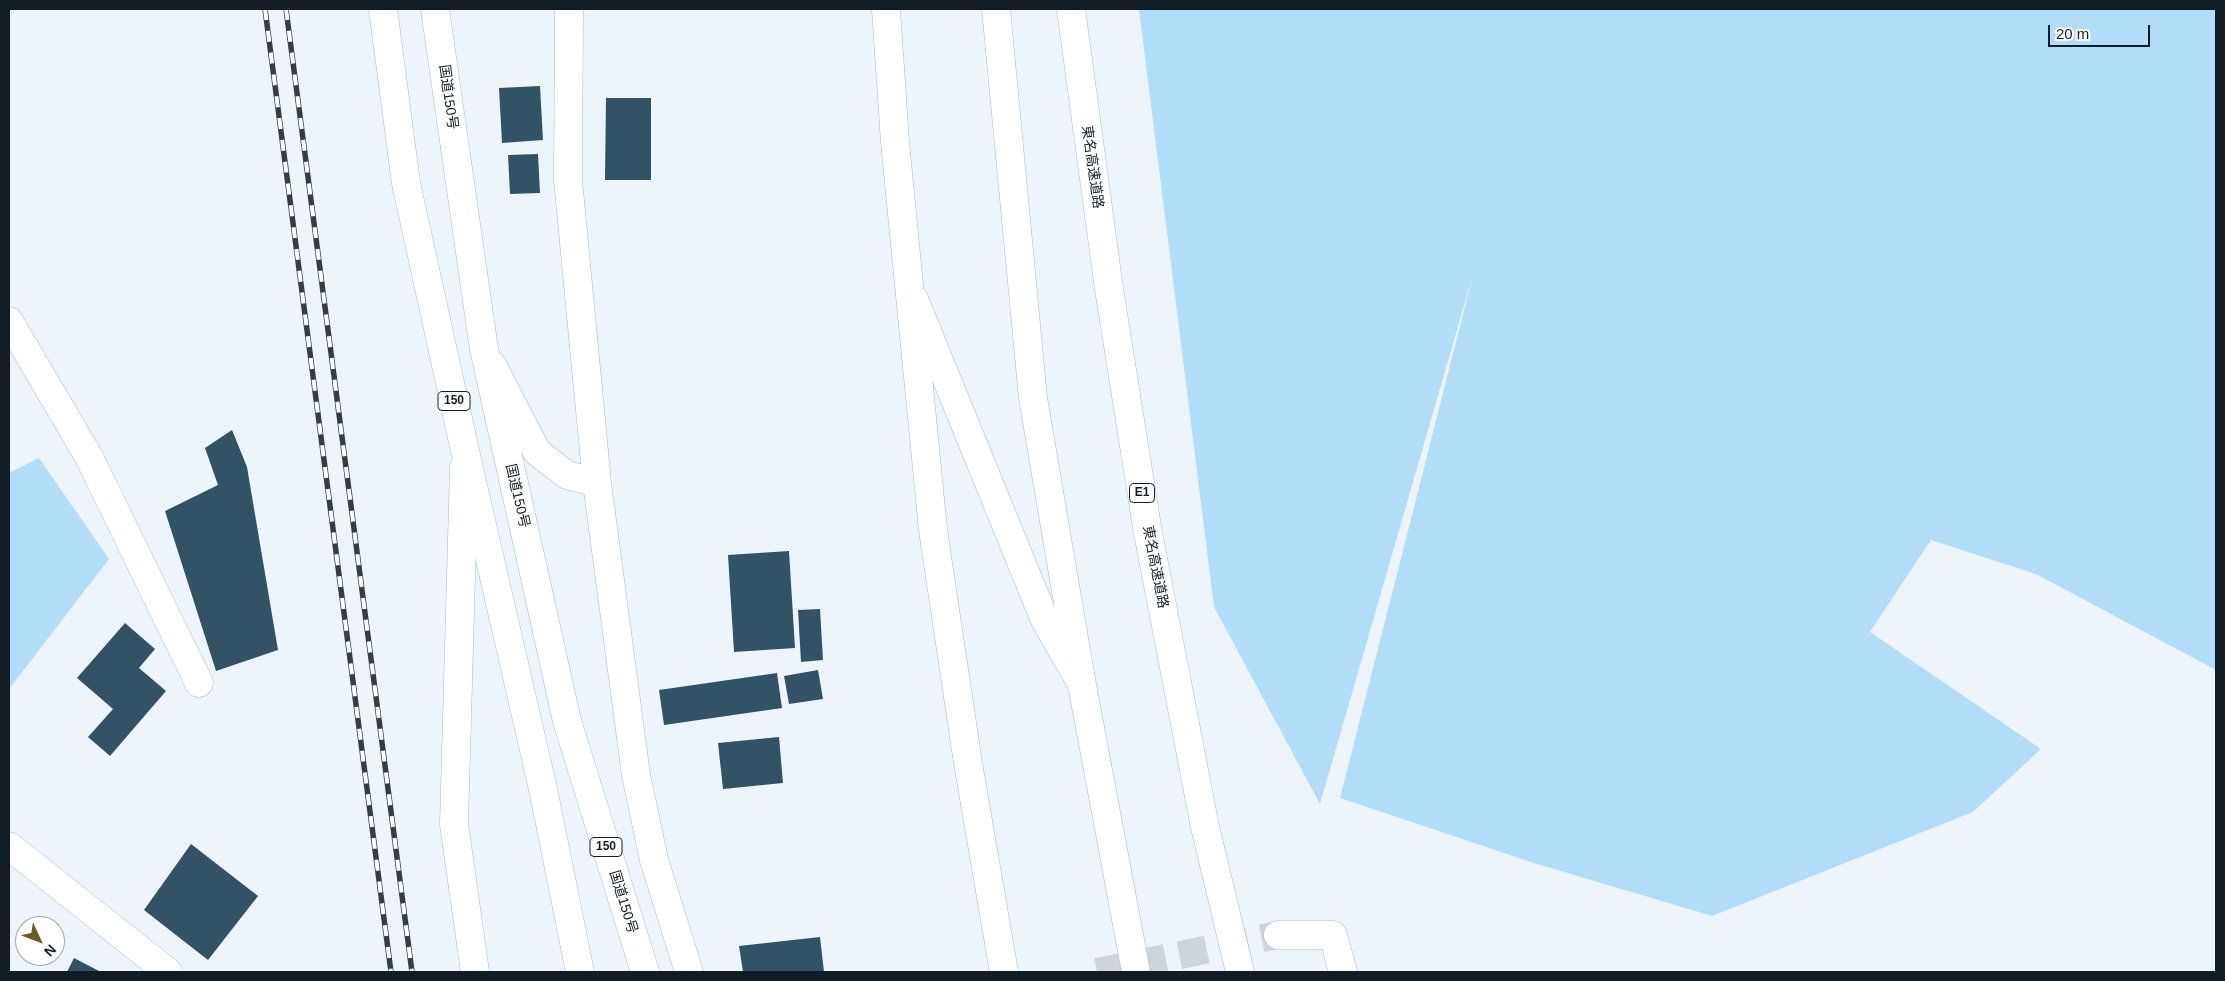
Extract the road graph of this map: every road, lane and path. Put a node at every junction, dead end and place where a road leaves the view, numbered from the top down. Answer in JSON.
{"nodes":[{"id":1,"x":383,"y":9,"type":"edge"},
{"id":2,"x":435,"y":9,"type":"edge"},
{"id":3,"x":569,"y":9,"type":"edge"},
{"id":4,"x":886,"y":9,"type":"edge"},
{"id":5,"x":996,"y":9,"type":"edge"},
{"id":6,"x":1071,"y":9,"type":"edge"},
{"id":7,"x":910,"y":291,"type":"junction"},
{"id":8,"x":9,"y":321,"type":"edge"},
{"id":9,"x":484,"y":349,"type":"junction"},
{"id":10,"x":465,"y":451,"type":"junction"},
{"id":11,"x":598,"y":483,"type":"junction"},
{"id":12,"x":199,"y":683,"type":"dead end"},
{"id":13,"x":1082,"y":685,"type":"junction"},
{"id":14,"x":9,"y":846,"type":"edge"},
{"id":15,"x":1278,"y":935,"type":"tunnel mouth"},
{"id":16,"x":168,"y":972,"type":"edge"},
{"id":17,"x":475,"y":972,"type":"edge"},
{"id":18,"x":580,"y":972,"type":"edge"},
{"id":19,"x":645,"y":972,"type":"edge"},
{"id":20,"x":690,"y":972,"type":"edge"},
{"id":21,"x":1004,"y":972,"type":"edge"},
{"id":22,"x":1136,"y":972,"type":"edge"},
{"id":23,"x":1240,"y":972,"type":"edge"},
{"id":24,"x":1343,"y":972,"type":"edge"}],
"edges":[{"from":1,"to":10,"type":"main road","number":"150"},
{"from":2,"to":9,"type":"main road","name":"国道150号","number":"150"},
{"from":3,"to":11,"type":"main road"},
{"from":4,"to":7,"type":"main road"},
{"from":5,"to":13,"type":"main road"},
{"from":6,"to":23,"type":"main road","name":"東名高速道路","number":"E1"},
{"from":7,"to":13,"type":"main road"},
{"from":7,"to":21,"type":"main road"},
{"from":8,"to":12,"type":"main road"},
{"from":9,"to":11,"type":"main road"},
{"from":9,"to":19,"type":"main road","name":"国道150号","number":"150"},
{"from":10,"to":17,"type":"main road"},
{"from":10,"to":18,"type":"main road","number":"150"},
{"from":11,"to":20,"type":"main road"},
{"from":13,"to":22,"type":"main road"},
{"from":14,"to":16,"type":"main road"},
{"from":15,"to":24,"type":"main road"}]}
